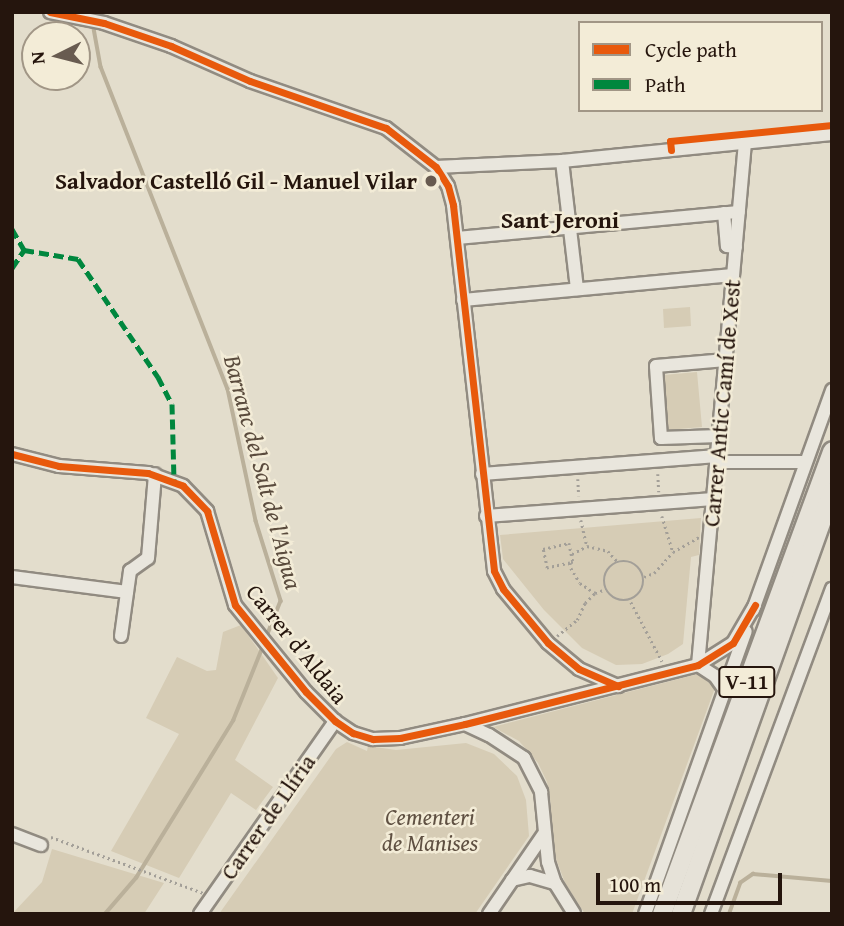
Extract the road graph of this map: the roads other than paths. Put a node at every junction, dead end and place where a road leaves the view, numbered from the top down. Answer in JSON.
{"nodes":[{"id":1,"x":56,"y":13,"type":"edge"},
{"id":2,"x":832,"y":134,"type":"edge"},
{"id":3,"x":745,"y":142,"type":"junction"},
{"id":4,"x":562,"y":160,"type":"junction"},
{"id":5,"x":436,"y":167,"type":"junction"},
{"id":6,"x":739,"y":212,"type":"junction"},
{"id":7,"x":724,"y":213,"type":"junction"},
{"id":8,"x":570,"y":228,"type":"junction"},
{"id":9,"x":457,"y":238,"type":"junction"},
{"id":10,"x":736,"y":247,"type":"junction"},
{"id":11,"x":733,"y":275,"type":"junction"},
{"id":12,"x":577,"y":289,"type":"junction"},
{"id":13,"x":463,"y":300,"type":"junction"},
{"id":14,"x":726,"y":360,"type":"junction"},
{"id":15,"x":832,"y":390,"type":"edge"},
{"id":16,"x":719,"y":436,"type":"junction"},
{"id":17,"x":832,"y":451,"type":"edge"},
{"id":18,"x":12,"y":454,"type":"edge"},
{"id":19,"x":717,"y":459,"type":"junction"},
{"id":20,"x":805,"y":462,"type":"junction"},
{"id":21,"x":155,"y":474,"type":"junction"},
{"id":22,"x":482,"y":474,"type":"junction"},
{"id":23,"x":832,"y":492,"type":"edge"},
{"id":24,"x":713,"y":499,"type":"junction"},
{"id":25,"x":486,"y":516,"type":"junction"},
{"id":26,"x":832,"y":516,"type":"edge"},
{"id":27,"x":12,"y":577,"type":"edge"},
{"id":28,"x":832,"y":589,"type":"edge"},
{"id":29,"x":127,"y":592,"type":"junction"},
{"id":30,"x":755,"y":605,"type":"junction"},
{"id":31,"x":121,"y":636,"type":"dead end"},
{"id":32,"x":698,"y":664,"type":"junction"},
{"id":33,"x":770,"y":669,"type":"junction"},
{"id":34,"x":618,"y":686,"type":"junction"},
{"id":35,"x":726,"y":692,"type":"junction"},
{"id":36,"x":335,"y":721,"type":"junction"},
{"id":37,"x":465,"y":724,"type":"junction"},
{"id":38,"x":12,"y":834,"type":"edge"},
{"id":39,"x":543,"y":835,"type":"junction"},
{"id":40,"x":46,"y":841,"type":"road end"},
{"id":41,"x":512,"y":880,"type":"junction"},
{"id":42,"x":555,"y":883,"type":"junction"},
{"id":43,"x":200,"y":914,"type":"edge"},
{"id":44,"x":489,"y":914,"type":"edge"},
{"id":45,"x":574,"y":914,"type":"edge"},
{"id":46,"x":645,"y":914,"type":"edge"},
{"id":47,"x":662,"y":914,"type":"edge"},
{"id":48,"x":681,"y":914,"type":"edge"},
{"id":49,"x":711,"y":914,"type":"edge"}],
"edges":[{"from":1,"to":5,"type":"street"},
{"from":2,"to":3,"type":"street"},
{"from":3,"to":4,"type":"street"},
{"from":3,"to":6,"type":"street","name":"Carrer Antic Camí de Xest"},
{"from":4,"to":5,"type":"street"},
{"from":4,"to":8,"type":"street"},
{"from":5,"to":9,"type":"street"},
{"from":6,"to":7,"type":"street"},
{"from":6,"to":10,"type":"street","name":"Carrer Antic Camí de Xest"},
{"from":7,"to":8,"type":"street"},
{"from":7,"to":10,"type":"street"},
{"from":8,"to":9,"type":"street"},
{"from":8,"to":12,"type":"street"},
{"from":9,"to":13,"type":"street"},
{"from":10,"to":11,"type":"street","name":"Carrer Antic Camí de Xest"},
{"from":11,"to":12,"type":"street"},
{"from":11,"to":14,"type":"street","name":"Carrer Antic Camí de Xest"},
{"from":12,"to":13,"type":"street"},
{"from":13,"to":22,"type":"street"},
{"from":14,"to":16,"type":"street","name":"Carrer Antic Camí de Xest"},
{"from":14,"to":16,"type":"street"},
{"from":15,"to":20,"type":"street"},
{"from":16,"to":19,"type":"street","name":"Carrer Antic Camí de Xest"},
{"from":17,"to":47,"type":"highway","number":"V-11"},
{"from":18,"to":21,"type":"street","name":"Carrer d’Aldaia"},
{"from":19,"to":20,"type":"street"},
{"from":19,"to":22,"type":"street"},
{"from":19,"to":24,"type":"street","name":"Carrer Antic Camí de Xest"},
{"from":20,"to":30,"type":"street"},
{"from":21,"to":29,"type":"street"},
{"from":21,"to":36,"type":"street","name":"Carrer d’Aldaia"},
{"from":22,"to":25,"type":"street"},
{"from":23,"to":33,"type":"highway","number":"V-11"},
{"from":24,"to":25,"type":"street"},
{"from":24,"to":32,"type":"street","name":"Carrer Antic Camí de Xest"},
{"from":25,"to":34,"type":"street"},
{"from":26,"to":33,"type":"highway"},
{"from":27,"to":29,"type":"street"},
{"from":28,"to":49,"type":"street"},
{"from":29,"to":31,"type":"street"},
{"from":30,"to":32,"type":"street","name":"Carrer d’Aldaia"},
{"from":30,"to":35,"type":"street"},
{"from":32,"to":34,"type":"street","name":"Carrer d’Aldaia"},
{"from":32,"to":35,"type":"street"},
{"from":33,"to":48,"type":"highway","number":"V-11"},
{"from":34,"to":37,"type":"street","name":"Carrer d’Aldaia"},
{"from":35,"to":46,"type":"street"},
{"from":36,"to":37,"type":"street","name":"Carrer d’Aldaia"},
{"from":36,"to":43,"type":"street","name":"Carrer de Llíria"},
{"from":37,"to":39,"type":"street"},
{"from":38,"to":40,"type":"street"},
{"from":39,"to":41,"type":"street"},
{"from":39,"to":42,"type":"street"},
{"from":41,"to":42,"type":"street"},
{"from":41,"to":44,"type":"street"},
{"from":42,"to":45,"type":"street"}]}
